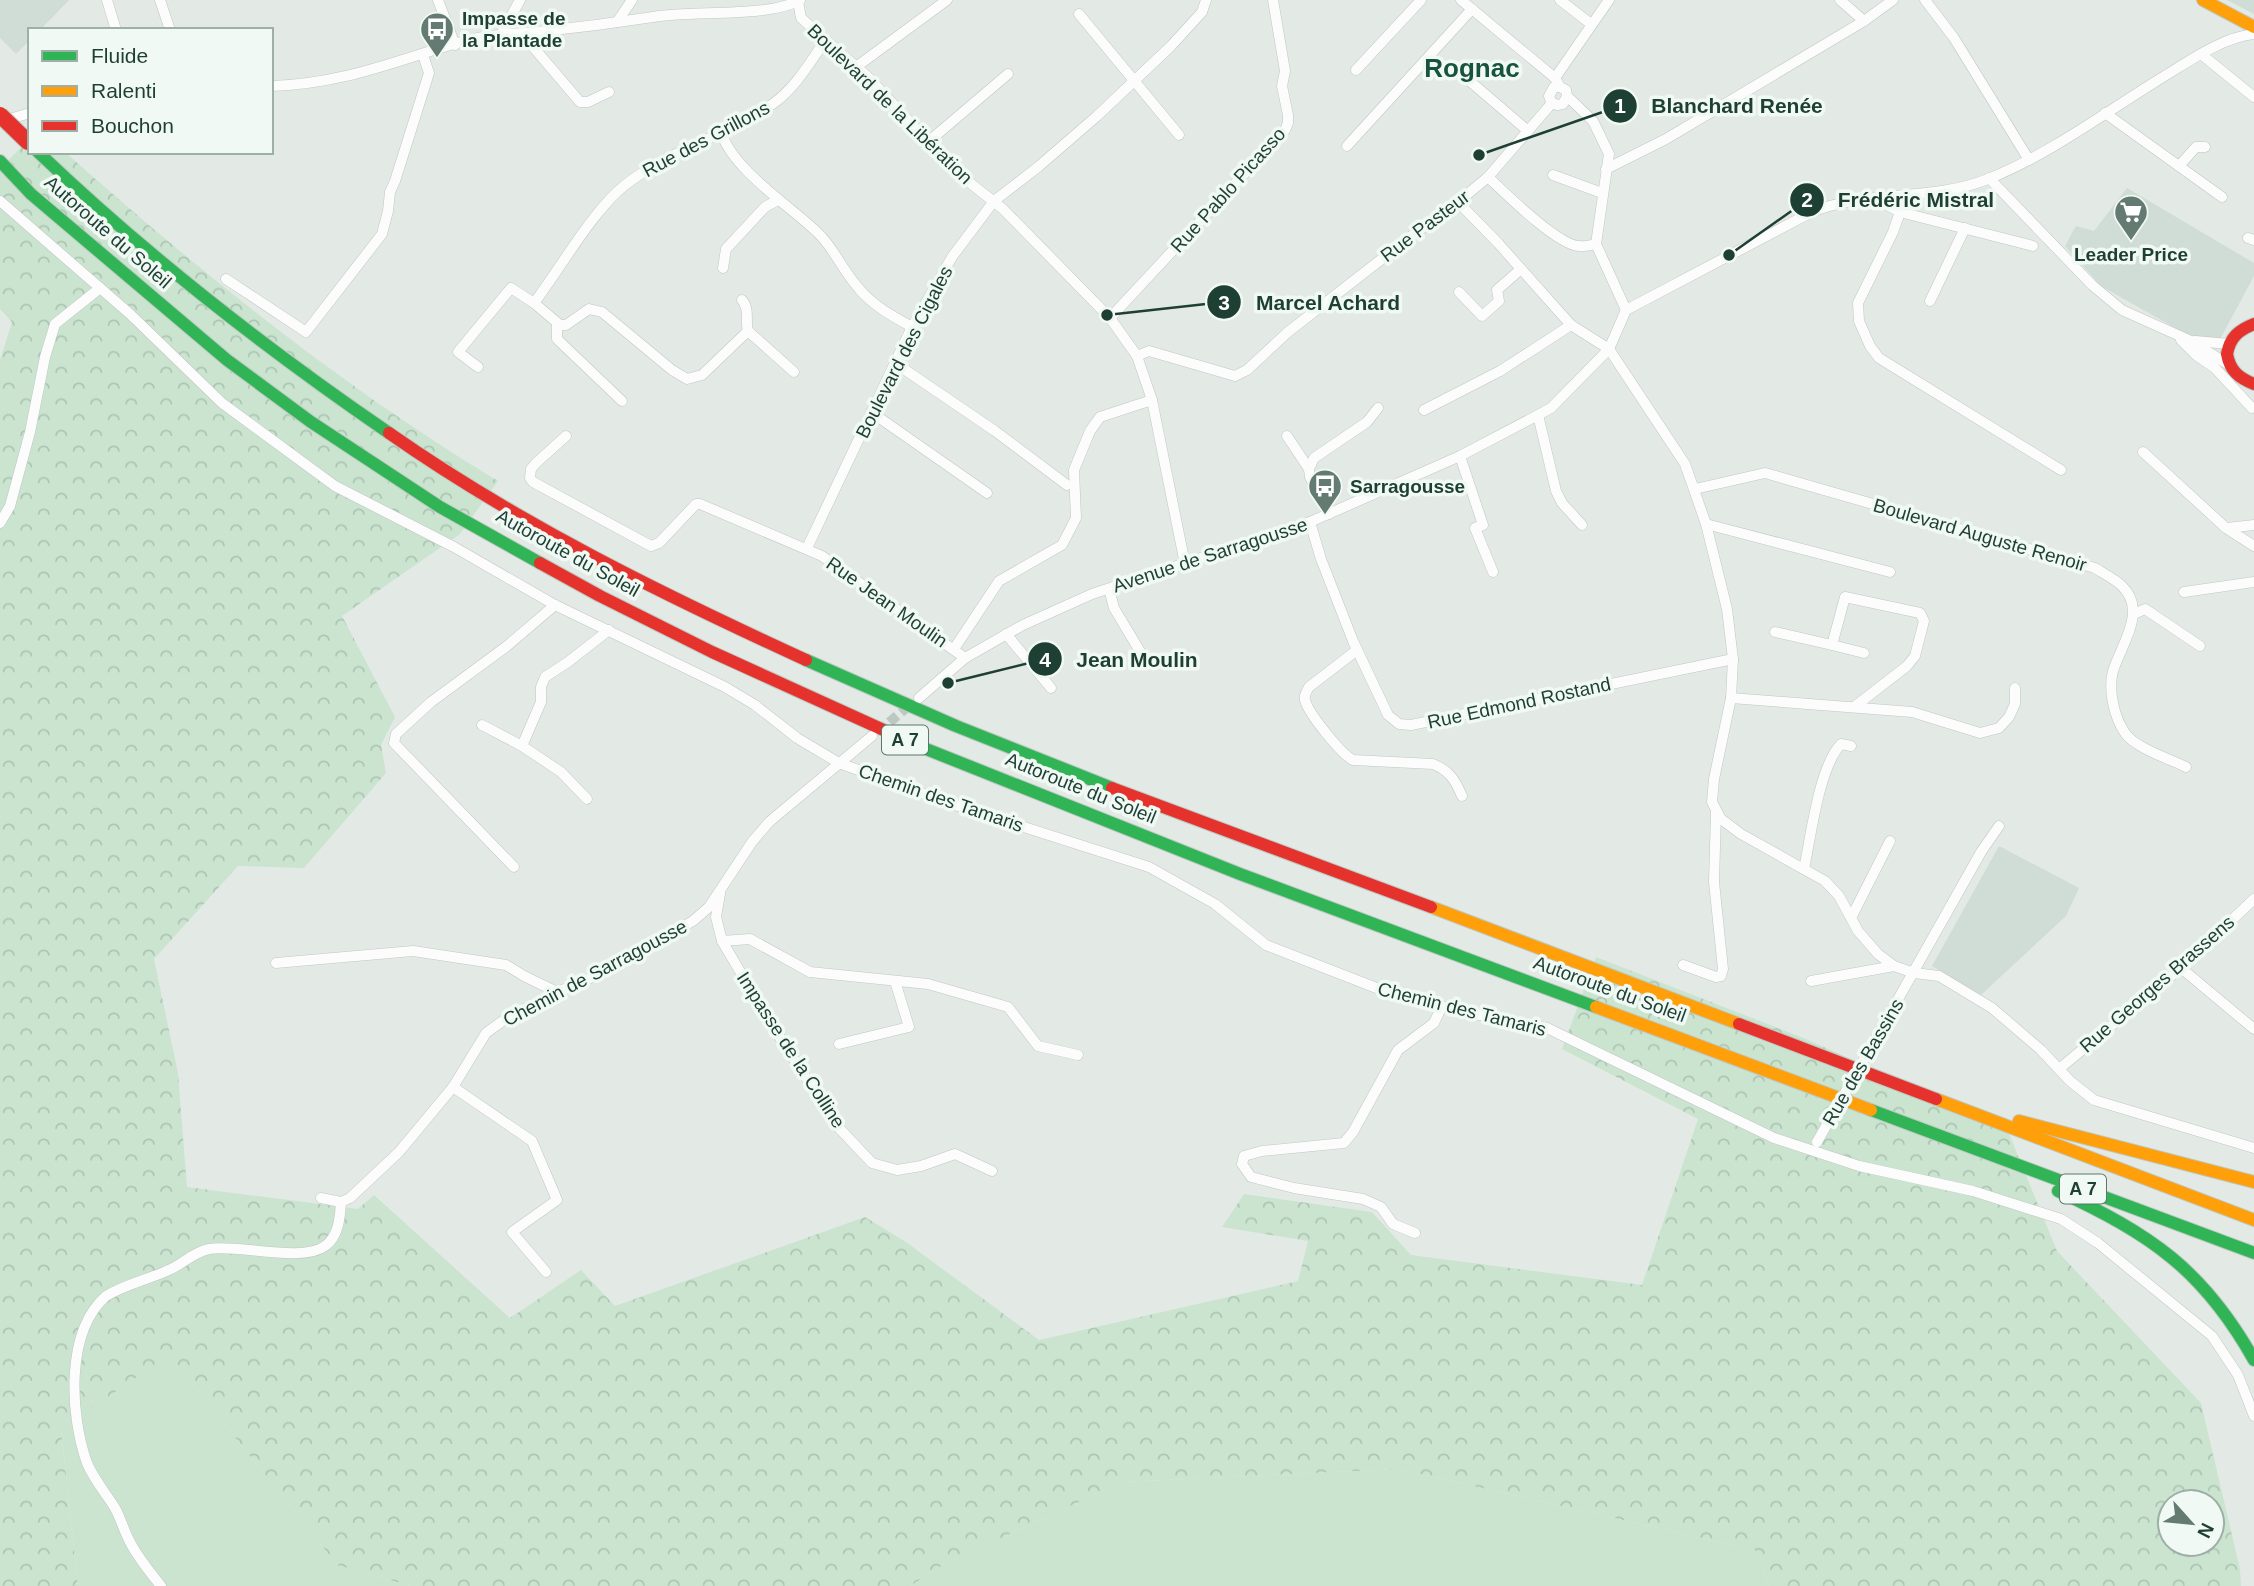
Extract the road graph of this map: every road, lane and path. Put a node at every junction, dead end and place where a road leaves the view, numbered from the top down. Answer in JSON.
{"nodes":[{"id":1,"x":107,"y":0,"type":"edge"},
{"id":2,"x":160,"y":0,"type":"edge"},
{"id":3,"x":438,"y":0,"type":"edge"},
{"id":4,"x":520,"y":0,"type":"edge"},
{"id":5,"x":632,"y":0,"type":"edge"},
{"id":6,"x":947,"y":0,"type":"edge"},
{"id":7,"x":1206,"y":0,"type":"edge"},
{"id":8,"x":1273,"y":0,"type":"edge"},
{"id":9,"x":1421,"y":0,"type":"edge"},
{"id":10,"x":1461,"y":0,"type":"edge"},
{"id":11,"x":1560,"y":0,"type":"edge"},
{"id":12,"x":1609,"y":0,"type":"edge"},
{"id":13,"x":1840,"y":0,"type":"edge"},
{"id":14,"x":1893,"y":0,"type":"edge"},
{"id":15,"x":1925,"y":0,"type":"edge"},
{"id":16,"x":2203,"y":0,"type":"edge"},
{"id":17,"x":799,"y":1,"type":"edge"},
{"id":18,"x":1472,"y":9,"type":"junction"},
{"id":19,"x":1079,"y":14,"type":"dead end"},
{"id":20,"x":1864,"y":21,"type":"junction"},
{"id":21,"x":617,"y":22,"type":"junction"},
{"id":22,"x":1591,"y":24,"type":"junction"},
{"id":23,"x":115,"y":28,"type":"edge"},
{"id":24,"x":169,"y":28,"type":"edge"},
{"id":25,"x":2251,"y":28,"type":"edge"},
{"id":26,"x":522,"y":33,"type":"junction"},
{"id":27,"x":500,"y":36,"type":"junction"},
{"id":28,"x":825,"y":41,"type":"junction"},
{"id":29,"x":455,"y":45,"type":"junction"},
{"id":30,"x":2204,"y":53,"type":"junction"},
{"id":31,"x":423,"y":55,"type":"junction"},
{"id":32,"x":856,"y":67,"type":"junction"},
{"id":33,"x":1356,"y":70,"type":"dead end"},
{"id":34,"x":1008,"y":74,"type":"dead end"},
{"id":35,"x":1136,"y":81,"type":"junction"},
{"id":36,"x":1558,"y":82,"type":"junction"},
{"id":37,"x":1472,"y":83,"type":"dead end"},
{"id":38,"x":273,"y":86,"type":"edge"},
{"id":39,"x":610,"y":92,"type":"dead end"},
{"id":40,"x":1567,"y":96,"type":"junction"},
{"id":41,"x":2254,"y":97,"type":"edge"},
{"id":42,"x":1552,"y":103,"type":"junction"},
{"id":43,"x":2105,"y":113,"type":"junction"},
{"id":44,"x":28,"y":114,"type":"edge"},
{"id":45,"x":0,"y":115,"type":"edge"},
{"id":46,"x":0,"y":122,"type":"edge"},
{"id":47,"x":1528,"y":131,"type":"junction"},
{"id":48,"x":721,"y":132,"type":"junction"},
{"id":49,"x":1179,"y":135,"type":"dead end"},
{"id":50,"x":28,"y":142,"type":"edge"},
{"id":51,"x":928,"y":142,"type":"junction"},
{"id":52,"x":1347,"y":146,"type":"dead end"},
{"id":53,"x":2205,"y":147,"type":"dead end"},
{"id":54,"x":41,"y":154,"type":"edge"},
{"id":55,"x":2029,"y":160,"type":"junction"},
{"id":56,"x":2,"y":163,"type":"edge"},
{"id":57,"x":2179,"y":166,"type":"junction"},
{"id":58,"x":1606,"y":169,"type":"junction"},
{"id":59,"x":1553,"y":175,"type":"dead end"},
{"id":60,"x":1488,"y":177,"type":"junction"},
{"id":61,"x":1989,"y":178,"type":"junction"},
{"id":62,"x":1602,"y":193,"type":"junction"},
{"id":63,"x":2222,"y":197,"type":"dead end"},
{"id":64,"x":1876,"y":198,"type":"junction"},
{"id":65,"x":778,"y":200,"type":"junction"},
{"id":66,"x":0,"y":201,"type":"edge"},
{"id":67,"x":994,"y":201,"type":"junction"},
{"id":68,"x":1458,"y":202,"type":"junction"},
{"id":69,"x":1900,"y":212,"type":"junction"},
{"id":70,"x":1965,"y":228,"type":"junction"},
{"id":71,"x":1596,"y":244,"type":"junction"},
{"id":72,"x":2033,"y":246,"type":"dead end"},
{"id":73,"x":723,"y":268,"type":"dead end"},
{"id":74,"x":1521,"y":269,"type":"junction"},
{"id":75,"x":226,"y":279,"type":"dead end"},
{"id":76,"x":100,"y":288,"type":"junction"},
{"id":77,"x":1460,"y":292,"type":"dead end"},
{"id":78,"x":742,"y":300,"type":"dead end"},
{"id":79,"x":1930,"y":301,"type":"dead end"},
{"id":80,"x":534,"y":303,"type":"junction"},
{"id":81,"x":1626,"y":310,"type":"junction"},
{"id":82,"x":1110,"y":317,"type":"junction"},
{"id":83,"x":557,"y":323,"type":"junction"},
{"id":84,"x":2254,"y":323,"type":"edge"},
{"id":85,"x":1571,"y":325,"type":"junction"},
{"id":86,"x":912,"y":327,"type":"junction"},
{"id":87,"x":748,"y":331,"type":"junction"},
{"id":88,"x":2178,"y":337,"type":"junction"},
{"id":89,"x":2191,"y":341,"type":"junction"},
{"id":90,"x":2229,"y":344,"type":"junction"},
{"id":91,"x":1609,"y":349,"type":"junction"},
{"id":92,"x":1137,"y":356,"type":"junction"},
{"id":93,"x":895,"y":363,"type":"junction"},
{"id":94,"x":2229,"y":365,"type":"junction"},
{"id":95,"x":478,"y":367,"type":"dead end"},
{"id":96,"x":794,"y":372,"type":"dead end"},
{"id":97,"x":2251,"y":385,"type":"edge"},
{"id":98,"x":1152,"y":400,"type":"junction"},
{"id":99,"x":622,"y":401,"type":"dead end"},
{"id":100,"x":1378,"y":408,"type":"dead end"},
{"id":101,"x":2252,"y":408,"type":"dead end"},
{"id":102,"x":1424,"y":410,"type":"dead end"},
{"id":103,"x":871,"y":412,"type":"junction"},
{"id":104,"x":1538,"y":415,"type":"junction"},
{"id":105,"x":566,"y":436,"type":"dead end"},
{"id":106,"x":1287,"y":436,"type":"dead end"},
{"id":107,"x":2144,"y":452,"type":"dead end"},
{"id":108,"x":1460,"y":456,"type":"junction"},
{"id":109,"x":1309,"y":469,"type":"junction"},
{"id":110,"x":2061,"y":470,"type":"dead end"},
{"id":111,"x":1067,"y":485,"type":"dead end"},
{"id":112,"x":1695,"y":489,"type":"junction"},
{"id":113,"x":987,"y":493,"type":"dead end"},
{"id":114,"x":1329,"y":514,"type":"junction"},
{"id":115,"x":1310,"y":522,"type":"junction"},
{"id":116,"x":0,"y":523,"type":"edge"},
{"id":117,"x":1706,"y":524,"type":"junction"},
{"id":118,"x":1582,"y":525,"type":"dead end"},
{"id":119,"x":2254,"y":525,"type":"edge"},
{"id":120,"x":2226,"y":528,"type":"junction"},
{"id":121,"x":2254,"y":546,"type":"edge"},
{"id":122,"x":807,"y":548,"type":"junction"},
{"id":123,"x":1185,"y":564,"type":"junction"},
{"id":124,"x":1493,"y":572,"type":"dead end"},
{"id":125,"x":1890,"y":572,"type":"dead end"},
{"id":126,"x":2254,"y":582,"type":"edge"},
{"id":127,"x":1109,"y":589,"type":"junction"},
{"id":128,"x":2184,"y":592,"type":"dead end"},
{"id":129,"x":555,"y":605,"type":"junction"},
{"id":130,"x":2134,"y":614,"type":"junction"},
{"id":131,"x":609,"y":630,"type":"junction"},
{"id":132,"x":1774,"y":632,"type":"dead end"},
{"id":133,"x":1006,"y":634,"type":"junction"},
{"id":134,"x":1832,"y":645,"type":"junction"},
{"id":135,"x":2200,"y":646,"type":"dead end"},
{"id":136,"x":954,"y":649,"type":"junction"},
{"id":137,"x":1357,"y":650,"type":"junction"},
{"id":138,"x":1864,"y":653,"type":"dead end"},
{"id":139,"x":965,"y":658,"type":"junction"},
{"id":140,"x":1733,"y":659,"type":"junction"},
{"id":141,"x":1147,"y":663,"type":"dead end"},
{"id":142,"x":1051,"y":688,"type":"dead end"},
{"id":143,"x":2015,"y":688,"type":"dead end"},
{"id":144,"x":919,"y":698,"type":"tunnel mouth"},
{"id":145,"x":1731,"y":698,"type":"junction"},
{"id":146,"x":1854,"y":708,"type":"junction"},
{"id":147,"x":482,"y":725,"type":"dead end"},
{"id":148,"x":872,"y":736,"type":"tunnel mouth"},
{"id":149,"x":522,"y":746,"type":"junction"},
{"id":150,"x":1851,"y":746,"type":"dead end"},
{"id":151,"x":839,"y":764,"type":"junction"},
{"id":152,"x":2186,"y":767,"type":"dead end"},
{"id":153,"x":1462,"y":796,"type":"dead end"},
{"id":154,"x":587,"y":799,"type":"dead end"},
{"id":155,"x":1716,"y":813,"type":"junction"},
{"id":156,"x":1999,"y":826,"type":"dead end"},
{"id":157,"x":1890,"y":841,"type":"dead end"},
{"id":158,"x":514,"y":867,"type":"dead end"},
{"id":159,"x":1804,"y":869,"type":"junction"},
{"id":160,"x":721,"y":889,"type":"junction"},
{"id":161,"x":2254,"y":899,"type":"edge"},
{"id":162,"x":1851,"y":918,"type":"junction"},
{"id":163,"x":722,"y":941,"type":"junction"},
{"id":164,"x":276,"y":963,"type":"dead end"},
{"id":165,"x":1683,"y":965,"type":"dead end"},
{"id":166,"x":1894,"y":966,"type":"junction"},
{"id":167,"x":2181,"y":968,"type":"junction"},
{"id":168,"x":1914,"y":973,"type":"junction"},
{"id":169,"x":895,"y":981,"type":"junction"},
{"id":170,"x":1811,"y":981,"type":"dead end"},
{"id":171,"x":557,"y":992,"type":"junction"},
{"id":172,"x":1442,"y":1006,"type":"junction"},
{"id":173,"x":2254,"y":1029,"type":"edge"},
{"id":174,"x":839,"y":1044,"type":"dead end"},
{"id":175,"x":1078,"y":1055,"type":"dead end"},
{"id":176,"x":2059,"y":1069,"type":"junction"},
{"id":177,"x":453,"y":1087,"type":"junction"},
{"id":178,"x":1925,"y":1095,"type":"junction"},
{"id":179,"x":1911,"y":1126,"type":"junction"},
{"id":180,"x":1815,"y":1147,"type":"junction"},
{"id":181,"x":2254,"y":1148,"type":"edge"},
{"id":182,"x":992,"y":1171,"type":"dead end"},
{"id":183,"x":2254,"y":1182,"type":"edge"},
{"id":184,"x":321,"y":1198,"type":"dead end"},
{"id":185,"x":341,"y":1202,"type":"junction"},
{"id":186,"x":2254,"y":1220,"type":"edge"},
{"id":187,"x":1415,"y":1233,"type":"dead end"},
{"id":188,"x":2254,"y":1253,"type":"edge"},
{"id":189,"x":546,"y":1272,"type":"dead end"},
{"id":190,"x":2254,"y":1360,"type":"edge"},
{"id":191,"x":2254,"y":1416,"type":"edge"},
{"id":192,"x":161,"y":1586,"type":"edge"}],
"edges":[{"from":1,"to":23,"type":"street"},
{"from":2,"to":24,"type":"street"},
{"from":3,"to":29,"type":"street"},
{"from":4,"to":27,"type":"street"},
{"from":5,"to":21,"type":"street"},
{"from":6,"to":32,"type":"street"},
{"from":7,"to":35,"type":"street","name":"Boulevard des Cigales"},
{"from":8,"to":82,"type":"street","name":"Rue Pablo Picasso"},
{"from":9,"to":33,"type":"street"},
{"from":10,"to":18,"type":"street"},
{"from":11,"to":22,"type":"street"},
{"from":12,"to":22,"type":"street"},
{"from":13,"to":20,"type":"street"},
{"from":14,"to":20,"type":"street"},
{"from":15,"to":55,"type":"street"},
{"from":16,"to":25,"type":"main road"},
{"from":17,"to":21,"type":"street"},
{"from":17,"to":28,"type":"street","name":"Boulevard de la Libération"},
{"from":18,"to":36,"type":"street"},
{"from":18,"to":52,"type":"street"},
{"from":19,"to":35,"type":"street"},
{"from":20,"to":58,"type":"street"},
{"from":21,"to":26,"type":"street"},
{"from":22,"to":36,"type":"street"},
{"from":25,"to":30,"type":"street"},
{"from":26,"to":27,"type":"street"},
{"from":26,"to":39,"type":"street"},
{"from":27,"to":29,"type":"street"},
{"from":28,"to":32,"type":"street","name":"Boulevard de la Libération"},
{"from":28,"to":48,"type":"street","name":"Rue des Grillons"},
{"from":29,"to":31,"type":"street"},
{"from":30,"to":41,"type":"street"},
{"from":30,"to":43,"type":"street"},
{"from":31,"to":38,"type":"street"},
{"from":31,"to":75,"type":"street"},
{"from":32,"to":51,"type":"street","name":"Boulevard de la Libération"},
{"from":34,"to":51,"type":"street"},
{"from":35,"to":49,"type":"street"},
{"from":35,"to":67,"type":"street","name":"Boulevard des Cigales"},
{"from":36,"to":40,"type":"street"},
{"from":36,"to":42,"type":"street"},
{"from":37,"to":47,"type":"street"},
{"from":40,"to":42,"type":"street"},
{"from":40,"to":58,"type":"street"},
{"from":42,"to":47,"type":"street","name":"Rue Pasteur"},
{"from":43,"to":55,"type":"street"},
{"from":43,"to":57,"type":"street"},
{"from":44,"to":46,"type":"street"},
{"from":45,"to":50,"type":"main road","name":"Autoroute du Soleil","number":"A 7","bridge":true},
{"from":47,"to":60,"type":"street","name":"Rue Pasteur"},
{"from":48,"to":65,"type":"street"},
{"from":48,"to":80,"type":"street","name":"Rue des Grillons"},
{"from":51,"to":67,"type":"street","name":"Boulevard de la Libération"},
{"from":53,"to":57,"type":"street"},
{"from":54,"to":178,"type":"main road","name":"Autoroute du Soleil","number":"A 7"},
{"from":55,"to":61,"type":"street"},
{"from":56,"to":179,"type":"main road","name":"Autoroute du Soleil","number":"A 7"},
{"from":57,"to":63,"type":"street"},
{"from":58,"to":62,"type":"street"},
{"from":59,"to":62,"type":"street"},
{"from":60,"to":68,"type":"street","name":"Rue Pasteur"},
{"from":60,"to":71,"type":"street"},
{"from":61,"to":64,"type":"street"},
{"from":61,"to":88,"type":"street"},
{"from":62,"to":71,"type":"street"},
{"from":64,"to":69,"type":"street"},
{"from":64,"to":81,"type":"street"},
{"from":65,"to":73,"type":"street"},
{"from":65,"to":86,"type":"street"},
{"from":66,"to":76,"type":"street","name":"Chemin des Tamaris"},
{"from":67,"to":82,"type":"street","name":"Boulevard de la Libération"},
{"from":67,"to":86,"type":"street","name":"Boulevard des Cigales"},
{"from":68,"to":74,"type":"street"},
{"from":68,"to":92,"type":"street","name":"Rue Pasteur"},
{"from":69,"to":70,"type":"street"},
{"from":69,"to":110,"type":"street"},
{"from":70,"to":72,"type":"street"},
{"from":70,"to":79,"type":"street"},
{"from":71,"to":81,"type":"street"},
{"from":74,"to":77,"type":"street"},
{"from":74,"to":85,"type":"street"},
{"from":76,"to":116,"type":"street"},
{"from":76,"to":129,"type":"street","name":"Chemin des Tamaris"},
{"from":78,"to":87,"type":"street"},
{"from":80,"to":83,"type":"street"},
{"from":80,"to":95,"type":"street"},
{"from":81,"to":91,"type":"street"},
{"from":82,"to":92,"type":"street","name":"Boulevard de la Libération"},
{"from":83,"to":87,"type":"street"},
{"from":83,"to":99,"type":"street"},
{"from":84,"to":90,"type":"main road"},
{"from":85,"to":91,"type":"street"},
{"from":85,"to":102,"type":"street"},
{"from":86,"to":93,"type":"street","name":"Boulevard des Cigales"},
{"from":87,"to":96,"type":"street"},
{"from":88,"to":89,"type":"street"},
{"from":88,"to":101,"type":"street"},
{"from":89,"to":90,"type":"street"},
{"from":89,"to":94,"type":"street"},
{"from":90,"to":94,"type":"main road"},
{"from":91,"to":104,"type":"street","name":"Avenue de Sarragousse"},
{"from":91,"to":112,"type":"street"},
{"from":92,"to":98,"type":"street","name":"Boulevard de la Libération"},
{"from":93,"to":103,"type":"street","name":"Boulevard des Cigales"},
{"from":93,"to":111,"type":"street"},
{"from":94,"to":97,"type":"main road"},
{"from":98,"to":123,"type":"street","name":"Boulevard de la Libération"},
{"from":98,"to":136,"type":"street"},
{"from":100,"to":109,"type":"street"},
{"from":103,"to":113,"type":"street"},
{"from":103,"to":122,"type":"street","name":"Boulevard des Cigales"},
{"from":104,"to":108,"type":"street","name":"Avenue de Sarragousse"},
{"from":104,"to":118,"type":"street"},
{"from":105,"to":122,"type":"street","name":"Rue Jean Moulin"},
{"from":106,"to":109,"type":"street"},
{"from":107,"to":120,"type":"street"},
{"from":108,"to":114,"type":"street","name":"Avenue de Sarragousse"},
{"from":108,"to":124,"type":"street"},
{"from":109,"to":114,"type":"street"},
{"from":112,"to":117,"type":"street"},
{"from":112,"to":130,"type":"street","name":"Boulevard Auguste Renoir"},
{"from":114,"to":115,"type":"street","name":"Avenue de Sarragousse"},
{"from":115,"to":123,"type":"street","name":"Avenue de Sarragousse"},
{"from":115,"to":137,"type":"street","name":"Rue Edmond Rostand"},
{"from":117,"to":125,"type":"street"},
{"from":117,"to":140,"type":"street"},
{"from":119,"to":120,"type":"street"},
{"from":120,"to":121,"type":"street"},
{"from":122,"to":136,"type":"street","name":"Rue Jean Moulin"},
{"from":123,"to":127,"type":"street","name":"Avenue de Sarragousse"},
{"from":126,"to":128,"type":"street"},
{"from":127,"to":133,"type":"street","name":"Avenue de Sarragousse"},
{"from":127,"to":141,"type":"street"},
{"from":129,"to":131,"type":"street","name":"Chemin des Tamaris"},
{"from":129,"to":158,"type":"street"},
{"from":130,"to":135,"type":"street"},
{"from":130,"to":152,"type":"street"},
{"from":131,"to":149,"type":"street"},
{"from":131,"to":151,"type":"street","name":"Chemin des Tamaris"},
{"from":132,"to":134,"type":"street"},
{"from":133,"to":139,"type":"street","name":"Avenue de Sarragousse"},
{"from":133,"to":142,"type":"street"},
{"from":134,"to":138,"type":"street"},
{"from":134,"to":146,"type":"street"},
{"from":136,"to":139,"type":"street","name":"Rue Jean Moulin"},
{"from":137,"to":140,"type":"street","name":"Rue Edmond Rostand"},
{"from":137,"to":153,"type":"street"},
{"from":139,"to":144,"type":"street","name":"Avenue de Sarragousse"},
{"from":140,"to":145,"type":"street"},
{"from":143,"to":146,"type":"street"},
{"from":145,"to":146,"type":"street"},
{"from":145,"to":155,"type":"street"},
{"from":147,"to":149,"type":"street"},
{"from":148,"to":151,"type":"street"},
{"from":149,"to":154,"type":"street"},
{"from":150,"to":159,"type":"street"},
{"from":151,"to":160,"type":"street","name":"Chemin de Sarragousse"},
{"from":151,"to":172,"type":"street","name":"Chemin des Tamaris"},
{"from":155,"to":159,"type":"street"},
{"from":155,"to":165,"type":"street"},
{"from":156,"to":168,"type":"street","name":"Rue des Bassins"},
{"from":157,"to":162,"type":"street"},
{"from":159,"to":162,"type":"street"},
{"from":160,"to":163,"type":"street","name":"Impasse de la Colline"},
{"from":160,"to":171,"type":"street","name":"Chemin de Sarragousse"},
{"from":161,"to":167,"type":"street","name":"Rue Georges Brassens"},
{"from":162,"to":166,"type":"street"},
{"from":163,"to":169,"type":"street"},
{"from":163,"to":182,"type":"street","name":"Impasse de la Colline"},
{"from":164,"to":171,"type":"street"},
{"from":166,"to":168,"type":"street"},
{"from":166,"to":170,"type":"street"},
{"from":167,"to":173,"type":"street"},
{"from":167,"to":176,"type":"street","name":"Rue Georges Brassens"},
{"from":168,"to":176,"type":"street"},
{"from":168,"to":180,"type":"street","name":"Rue des Bassins","bridge":true},
{"from":169,"to":174,"type":"street"},
{"from":169,"to":175,"type":"street"},
{"from":171,"to":177,"type":"street","name":"Chemin de Sarragousse"},
{"from":172,"to":180,"type":"street","name":"Chemin des Tamaris"},
{"from":172,"to":187,"type":"street"},
{"from":176,"to":181,"type":"street"},
{"from":177,"to":185,"type":"street","name":"Chemin de Sarragousse"},
{"from":177,"to":189,"type":"street"},
{"from":178,"to":183,"type":"main road"},
{"from":178,"to":186,"type":"main road","name":"Autoroute du Soleil","number":"A 7"},
{"from":179,"to":188,"type":"main road","name":"Autoroute du Soleil","number":"A 7"},
{"from":179,"to":190,"type":"main road"},
{"from":180,"to":191,"type":"street","name":"Chemin des Tamaris"},
{"from":184,"to":185,"type":"street"},
{"from":185,"to":192,"type":"street"}]}
